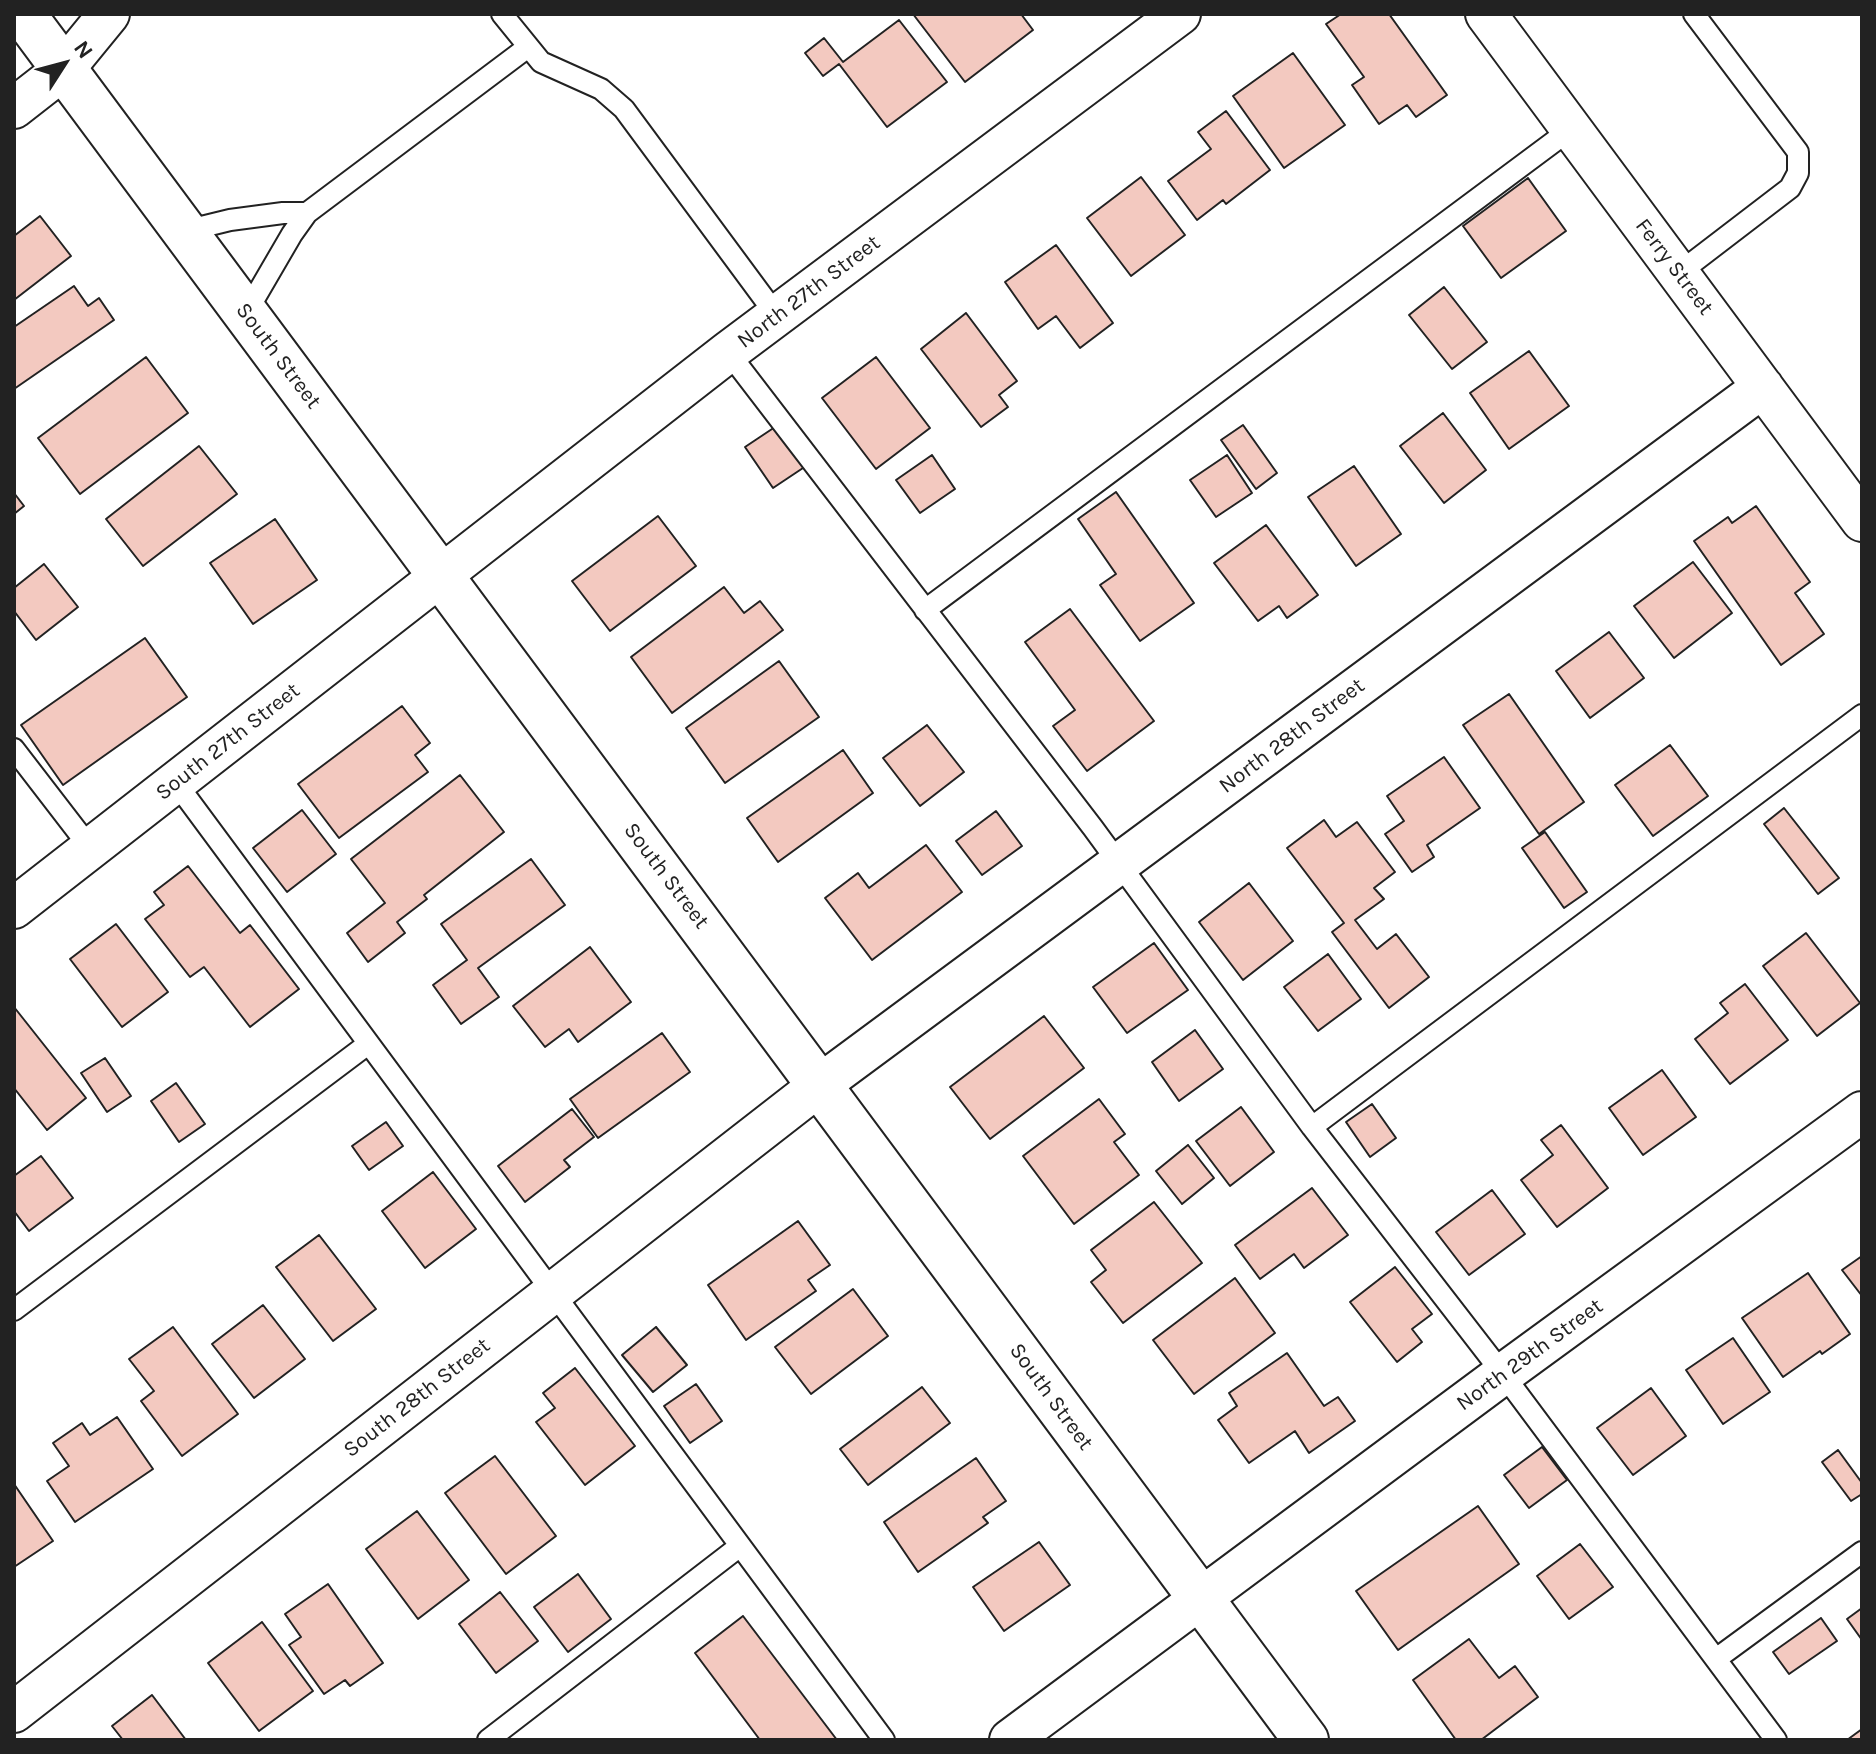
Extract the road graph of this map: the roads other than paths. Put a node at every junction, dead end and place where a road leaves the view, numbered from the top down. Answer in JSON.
{"nodes":[{"id":1,"x":23,"y":14,"type":"edge"},
{"id":2,"x":109,"y":14,"type":"edge"},
{"id":3,"x":502,"y":14,"type":"edge"},
{"id":4,"x":1180,"y":14,"type":"edge"},
{"id":5,"x":1486,"y":14,"type":"edge"},
{"id":6,"x":1694,"y":14,"type":"edge"},
{"id":7,"x":528,"y":47,"type":"junction"},
{"id":8,"x":64,"y":69,"type":"junction"},
{"id":9,"x":14,"y":108,"type":"edge"},
{"id":10,"x":1571,"y":129,"type":"junction"},
{"id":11,"x":307,"y":213,"type":"junction"},
{"id":12,"x":185,"y":231,"type":"junction"},
{"id":13,"x":1679,"y":273,"type":"junction"},
{"id":14,"x":246,"y":313,"type":"junction"},
{"id":15,"x":777,"y":316,"type":"junction"},
{"id":16,"x":728,"y":352,"type":"junction"},
{"id":17,"x":1763,"y":387,"type":"junction"},
{"id":18,"x":1862,"y":521,"type":"edge"},
{"id":19,"x":442,"y":575,"type":"junction"},
{"id":20,"x":925,"y":610,"type":"junction"},
{"id":21,"x":1862,"y":715,"type":"edge"},
{"id":22,"x":14,"y":749,"type":"edge"},
{"id":23,"x":176,"y":783,"type":"junction"},
{"id":24,"x":91,"y":849,"type":"junction"},
{"id":25,"x":1120,"y":864,"type":"junction"},
{"id":26,"x":14,"y":908,"type":"edge"},
{"id":27,"x":368,"y":1044,"type":"junction"},
{"id":28,"x":821,"y":1084,"type":"junction"},
{"id":29,"x":1862,"y":1112,"type":"edge"},
{"id":30,"x":1312,"y":1127,"type":"junction"},
{"id":31,"x":551,"y":1293,"type":"junction"},
{"id":32,"x":14,"y":1310,"type":"edge"},
{"id":33,"x":1503,"y":1374,"type":"junction"},
{"id":34,"x":740,"y":1546,"type":"junction"},
{"id":35,"x":1862,"y":1552,"type":"edge"},
{"id":36,"x":1200,"y":1599,"type":"junction"},
{"id":37,"x":1716,"y":1659,"type":"junction"},
{"id":38,"x":14,"y":1712,"type":"edge"},
{"id":39,"x":14,"y":1723,"type":"edge"},
{"id":40,"x":27,"y":1740,"type":"edge"},
{"id":41,"x":488,"y":1740,"type":"edge"},
{"id":42,"x":884,"y":1740,"type":"edge"},
{"id":43,"x":1010,"y":1740,"type":"edge"},
{"id":44,"x":1306,"y":1740,"type":"edge"},
{"id":45,"x":1776,"y":1740,"type":"edge"}],
"edges":[{"from":1,"to":8,"type":"main road","name":"South Street"},
{"from":2,"to":8,"type":"street"},
{"from":3,"to":7,"type":"lane"},
{"from":4,"to":15,"type":"street","name":"North 27th Street"},
{"from":5,"to":10,"type":"street","name":"Ferry Street"},
{"from":6,"to":13,"type":"lane"},
{"from":7,"to":11,"type":"lane"},
{"from":7,"to":15,"type":"lane"},
{"from":8,"to":9,"type":"street"},
{"from":8,"to":12,"type":"main road","name":"South Street"},
{"from":10,"to":13,"type":"street","name":"Ferry Street"},
{"from":10,"to":20,"type":"lane"},
{"from":11,"to":12,"type":"lane"},
{"from":11,"to":14,"type":"lane"},
{"from":12,"to":14,"type":"main road","name":"South Street"},
{"from":13,"to":17,"type":"street","name":"Ferry Street"},
{"from":14,"to":19,"type":"main road","name":"South Street"},
{"from":15,"to":16,"type":"street","name":"North 27th Street"},
{"from":16,"to":19,"type":"street","name":"North 27th Street"},
{"from":16,"to":20,"type":"lane"},
{"from":17,"to":18,"type":"street","name":"Ferry Street"},
{"from":17,"to":25,"type":"street","name":"North 28th Street"},
{"from":19,"to":23,"type":"street","name":"South 27th Street"},
{"from":19,"to":28,"type":"main road","name":"South Street"},
{"from":20,"to":25,"type":"lane"},
{"from":21,"to":30,"type":"lane"},
{"from":22,"to":24,"type":"lane"},
{"from":23,"to":24,"type":"street","name":"South 27th Street"},
{"from":23,"to":27,"type":"lane"},
{"from":24,"to":26,"type":"street","name":"South 27th Street"},
{"from":25,"to":28,"type":"street","name":"North 28th Street"},
{"from":25,"to":30,"type":"lane"},
{"from":27,"to":31,"type":"lane"},
{"from":27,"to":32,"type":"lane"},
{"from":28,"to":31,"type":"street","name":"South 28th Street"},
{"from":28,"to":36,"type":"main road","name":"South Street"},
{"from":29,"to":33,"type":"street","name":"North 29th Street"},
{"from":30,"to":33,"type":"lane"},
{"from":31,"to":34,"type":"lane"},
{"from":31,"to":38,"type":"street","name":"South 28th Street"},
{"from":33,"to":36,"type":"street","name":"North 29th Street"},
{"from":33,"to":37,"type":"lane"},
{"from":34,"to":41,"type":"lane"},
{"from":34,"to":42,"type":"lane"},
{"from":35,"to":37,"type":"lane"},
{"from":36,"to":43,"type":"street","name":"North 29th Street"},
{"from":36,"to":44,"type":"main road","name":"South Street"},
{"from":37,"to":45,"type":"lane"},
{"from":39,"to":40,"type":"street"}]}
